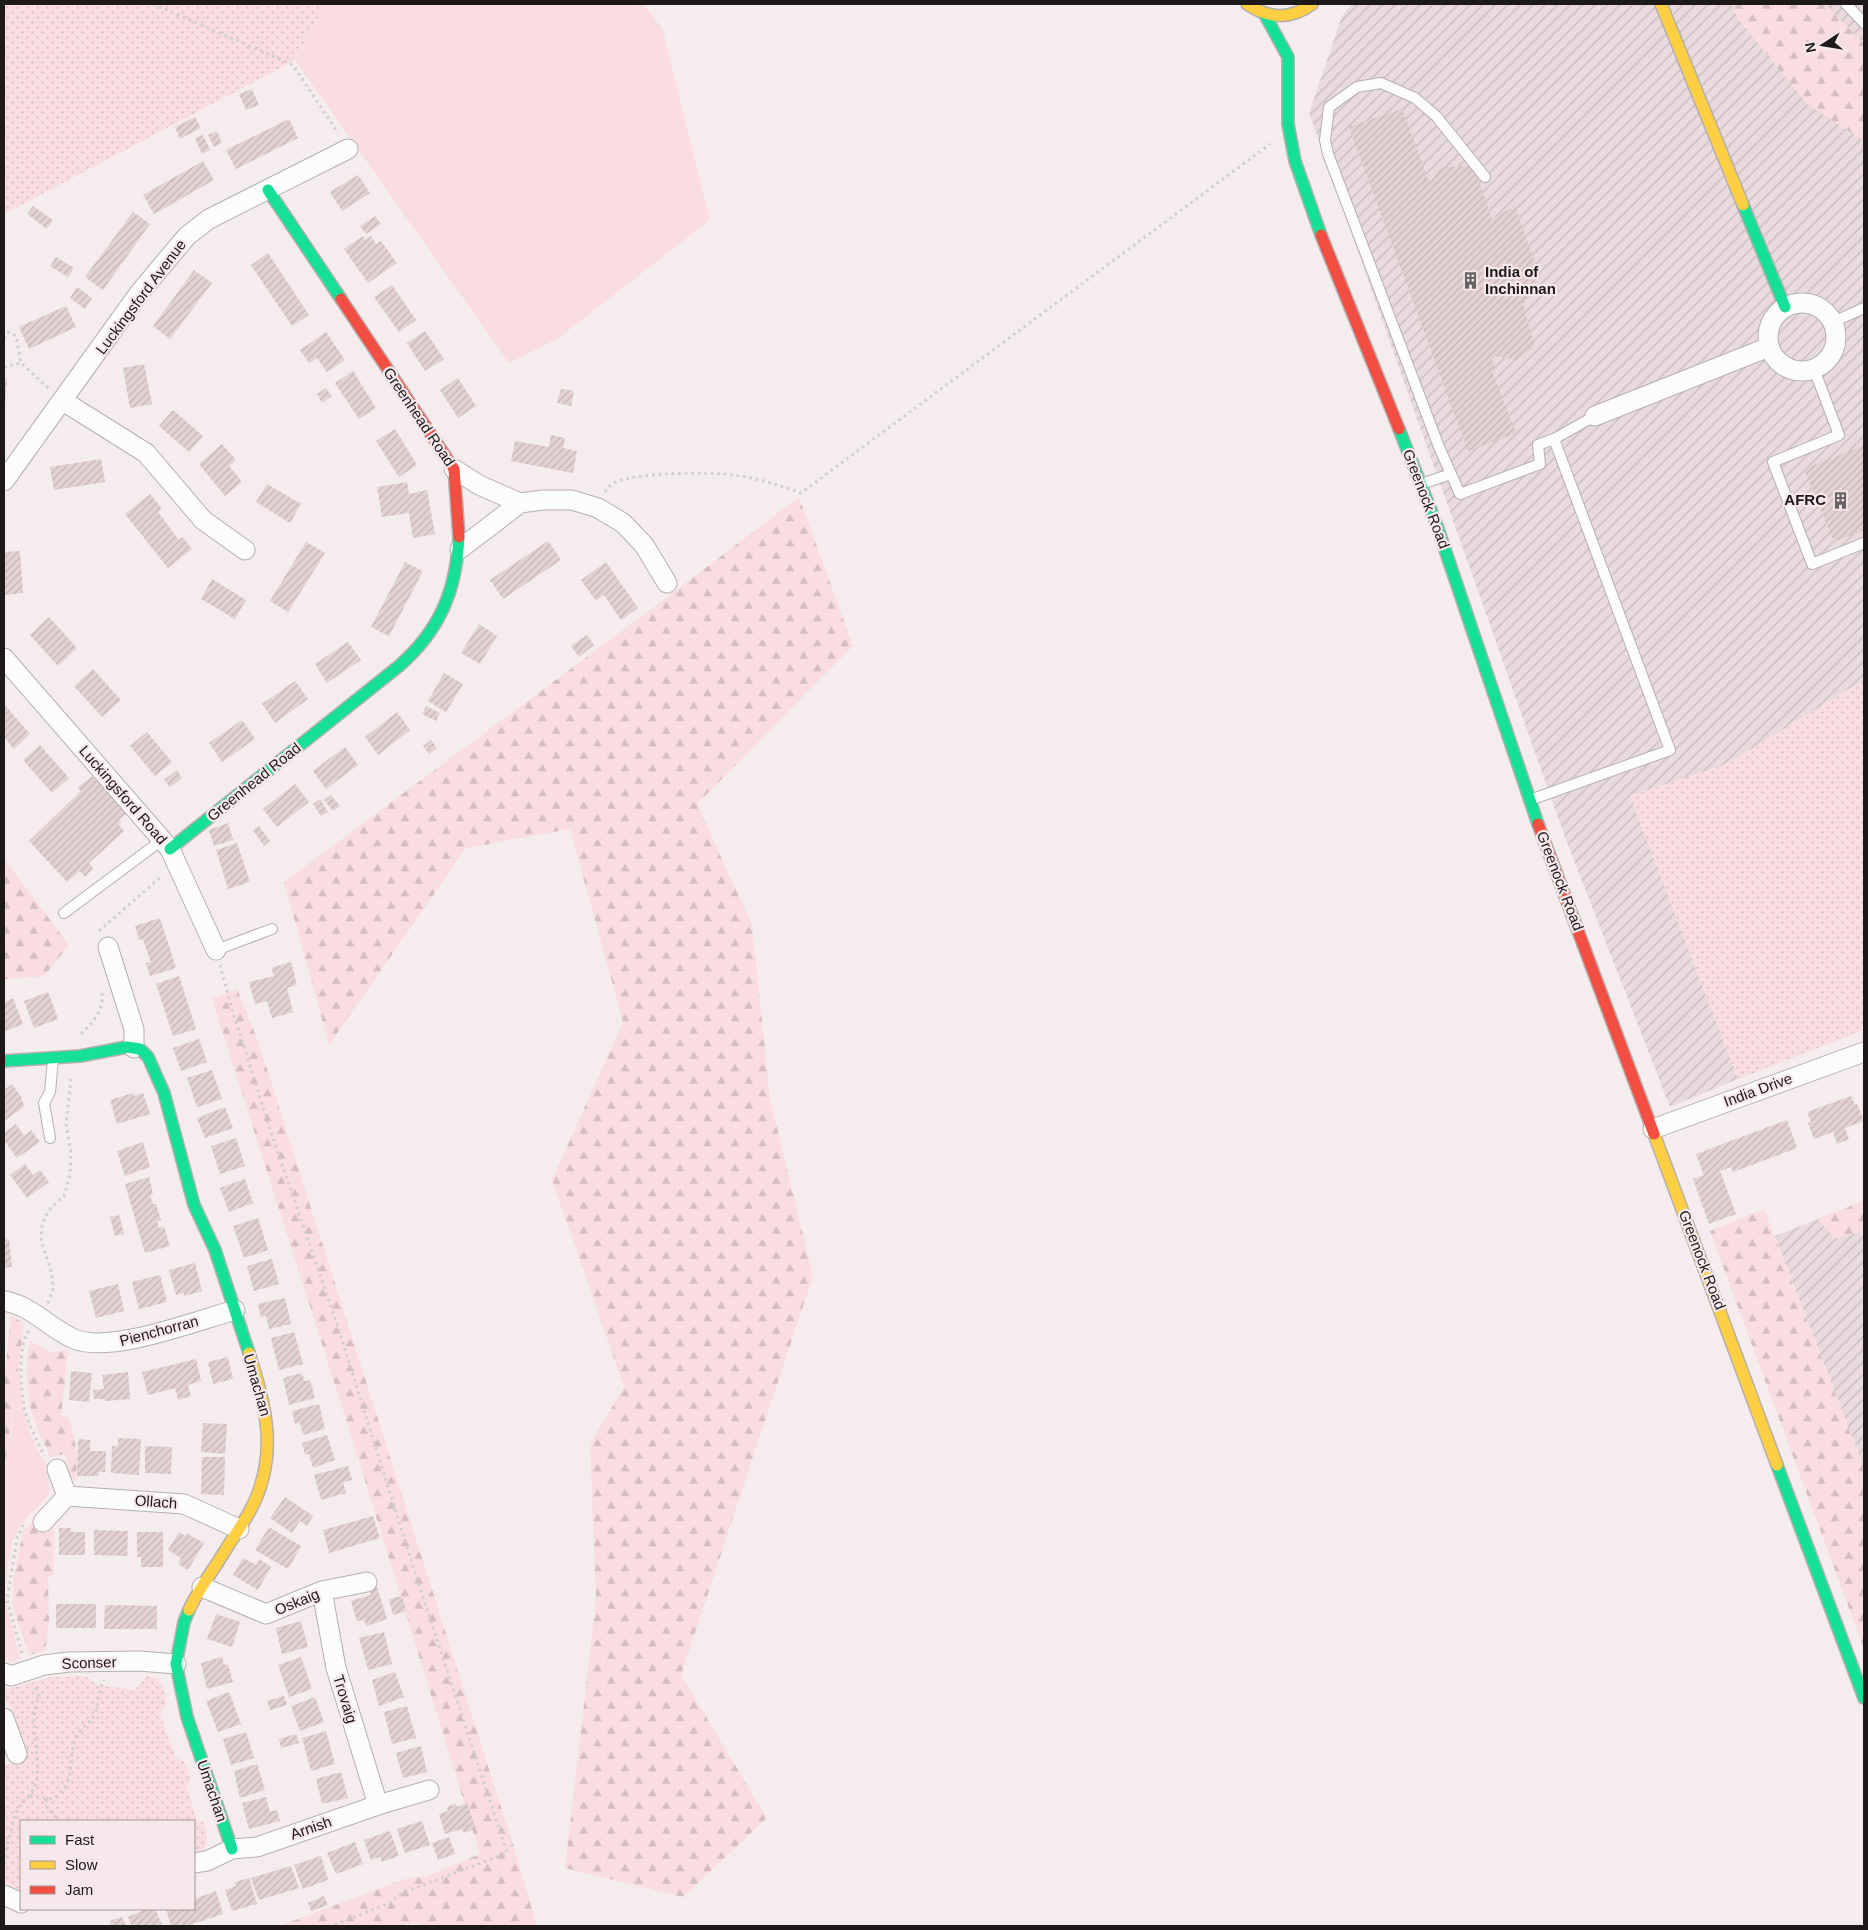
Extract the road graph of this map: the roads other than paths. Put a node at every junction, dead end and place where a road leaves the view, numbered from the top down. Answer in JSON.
{"nodes":[{"id":1,"x":1247,"y":4,"type":"edge"},
{"id":2,"x":1661,"y":4,"type":"edge"},
{"id":3,"x":1846,"y":4,"type":"edge"},
{"id":4,"x":1311,"y":5,"type":"edge"},
{"id":5,"x":1265,"y":14,"type":"junction"},
{"id":6,"x":1306,"y":20,"type":"dead end"},
{"id":7,"x":1864,"y":23,"type":"edge"},
{"id":8,"x":1297,"y":43,"type":"dead end"},
{"id":9,"x":1288,"y":57,"type":"junction"},
{"id":10,"x":348,"y":149,"type":"road end"},
{"id":11,"x":1485,"y":177,"type":"dead end"},
{"id":12,"x":268,"y":190,"type":"junction"},
{"id":13,"x":1785,"y":307,"type":"junction"},
{"id":14,"x":1864,"y":308,"type":"edge"},
{"id":15,"x":1833,"y":322,"type":"junction"},
{"id":16,"x":1769,"y":347,"type":"junction"},
{"id":17,"x":1814,"y":369,"type":"junction"},
{"id":18,"x":63,"y":401,"type":"junction"},
{"id":19,"x":1595,"y":416,"type":"joint"},
{"id":20,"x":1554,"y":439,"type":"junction"},
{"id":21,"x":454,"y":469,"type":"junction"},
{"id":22,"x":1451,"y":474,"type":"junction"},
{"id":23,"x":4,"y":481,"type":"edge"},
{"id":24,"x":1420,"y":484,"type":"junction"},
{"id":25,"x":520,"y":503,"type":"junction"},
{"id":26,"x":1864,"y":543,"type":"edge"},
{"id":27,"x":245,"y":550,"type":"dead end"},
{"id":28,"x":460,"y":550,"type":"junction"},
{"id":29,"x":667,"y":583,"type":"dead end"},
{"id":30,"x":4,"y":658,"type":"edge"},
{"id":31,"x":1529,"y":800,"type":"junction"},
{"id":32,"x":166,"y":845,"type":"junction"},
{"id":33,"x":64,"y":913,"type":"dead end"},
{"id":34,"x":272,"y":929,"type":"dead end"},
{"id":35,"x":108,"y":947,"type":"dead end"},
{"id":36,"x":216,"y":950,"type":"joint"},
{"id":37,"x":134,"y":1048,"type":"junction"},
{"id":38,"x":1864,"y":1052,"type":"edge"},
{"id":39,"x":53,"y":1058,"type":"junction"},
{"id":40,"x":4,"y":1061,"type":"edge"},
{"id":41,"x":1653,"y":1129,"type":"junction"},
{"id":42,"x":50,"y":1138,"type":"dead end"},
{"id":43,"x":4,"y":1301,"type":"edge"},
{"id":44,"x":234,"y":1310,"type":"junction"},
{"id":45,"x":58,"y":1469,"type":"road end"},
{"id":46,"x":67,"y":1496,"type":"junction"},
{"id":47,"x":43,"y":1522,"type":"dead end"},
{"id":48,"x":240,"y":1529,"type":"junction"},
{"id":49,"x":367,"y":1582,"type":"dead end"},
{"id":50,"x":202,"y":1587,"type":"junction"},
{"id":51,"x":322,"y":1591,"type":"junction"},
{"id":52,"x":176,"y":1664,"type":"junction"},
{"id":53,"x":4,"y":1674,"type":"edge"},
{"id":54,"x":1864,"y":1698,"type":"edge"},
{"id":55,"x":4,"y":1718,"type":"edge"},
{"id":56,"x":17,"y":1754,"type":"dead end"},
{"id":57,"x":429,"y":1790,"type":"dead end"},
{"id":58,"x":378,"y":1805,"type":"junction"},
{"id":59,"x":232,"y":1849,"type":"junction"},
{"id":60,"x":195,"y":1863,"type":"edge"},
{"id":61,"x":4,"y":1895,"type":"edge"},
{"id":62,"x":20,"y":1903,"type":"edge"}],
"edges":[{"from":1,"to":5,"type":"street"},
{"from":2,"to":13,"type":"street"},
{"from":3,"to":7,"type":"lane"},
{"from":4,"to":5,"type":"street"},
{"from":4,"to":6,"type":"street"},
{"from":5,"to":9,"type":"street","name":"Greenock Road"},
{"from":8,"to":9,"type":"street"},
{"from":9,"to":24,"type":"street","name":"Greenock Road"},
{"from":10,"to":12,"type":"street","name":"Luckingsford Avenue"},
{"from":11,"to":22,"type":"lane"},
{"from":12,"to":18,"type":"street","name":"Luckingsford Avenue"},
{"from":12,"to":21,"type":"street","name":"Greenhead Road"},
{"from":13,"to":15,"type":"street"},
{"from":13,"to":16,"type":"street"},
{"from":14,"to":15,"type":"lane"},
{"from":15,"to":17,"type":"street"},
{"from":16,"to":17,"type":"street"},
{"from":16,"to":19,"type":"street"},
{"from":17,"to":26,"type":"lane"},
{"from":18,"to":23,"type":"street","name":"Luckingsford Avenue"},
{"from":18,"to":27,"type":"street"},
{"from":19,"to":20,"type":"lane"},
{"from":20,"to":22,"type":"lane"},
{"from":20,"to":31,"type":"lane"},
{"from":21,"to":25,"type":"street"},
{"from":21,"to":28,"type":"street","name":"Greenhead Road"},
{"from":22,"to":24,"type":"lane"},
{"from":24,"to":31,"type":"street","name":"Greenock Road"},
{"from":25,"to":28,"type":"street"},
{"from":25,"to":29,"type":"street"},
{"from":28,"to":32,"type":"street","name":"Greenhead Road"},
{"from":30,"to":32,"type":"street","name":"Luckingsford Road"},
{"from":31,"to":41,"type":"street","name":"Greenock Road"},
{"from":32,"to":33,"type":"lane"},
{"from":32,"to":36,"type":"street","name":"Luckingsford Road"},
{"from":34,"to":36,"type":"lane"},
{"from":35,"to":37,"type":"street"},
{"from":37,"to":39,"type":"street"},
{"from":37,"to":44,"type":"street","name":"Umachan"},
{"from":38,"to":41,"type":"street","name":"India Drive"},
{"from":39,"to":40,"type":"street"},
{"from":39,"to":42,"type":"lane"},
{"from":41,"to":54,"type":"street","name":"Greenock Road"},
{"from":43,"to":44,"type":"street","name":"Pienchorran"},
{"from":44,"to":48,"type":"street","name":"Umachan"},
{"from":45,"to":46,"type":"street"},
{"from":46,"to":47,"type":"street"},
{"from":46,"to":48,"type":"street","name":"Ollach"},
{"from":48,"to":50,"type":"street","name":"Umachan"},
{"from":49,"to":51,"type":"street","name":"Oskaig"},
{"from":50,"to":51,"type":"street","name":"Oskaig"},
{"from":50,"to":52,"type":"street","name":"Umachan"},
{"from":51,"to":58,"type":"street","name":"Trovaig"},
{"from":52,"to":53,"type":"street","name":"Sconser"},
{"from":52,"to":59,"type":"street","name":"Umachan"},
{"from":55,"to":56,"type":"street"},
{"from":57,"to":58,"type":"street","name":"Arnish"},
{"from":58,"to":59,"type":"street","name":"Arnish"},
{"from":59,"to":60,"type":"street","name":"Arnish"},
{"from":61,"to":62,"type":"street"}]}
